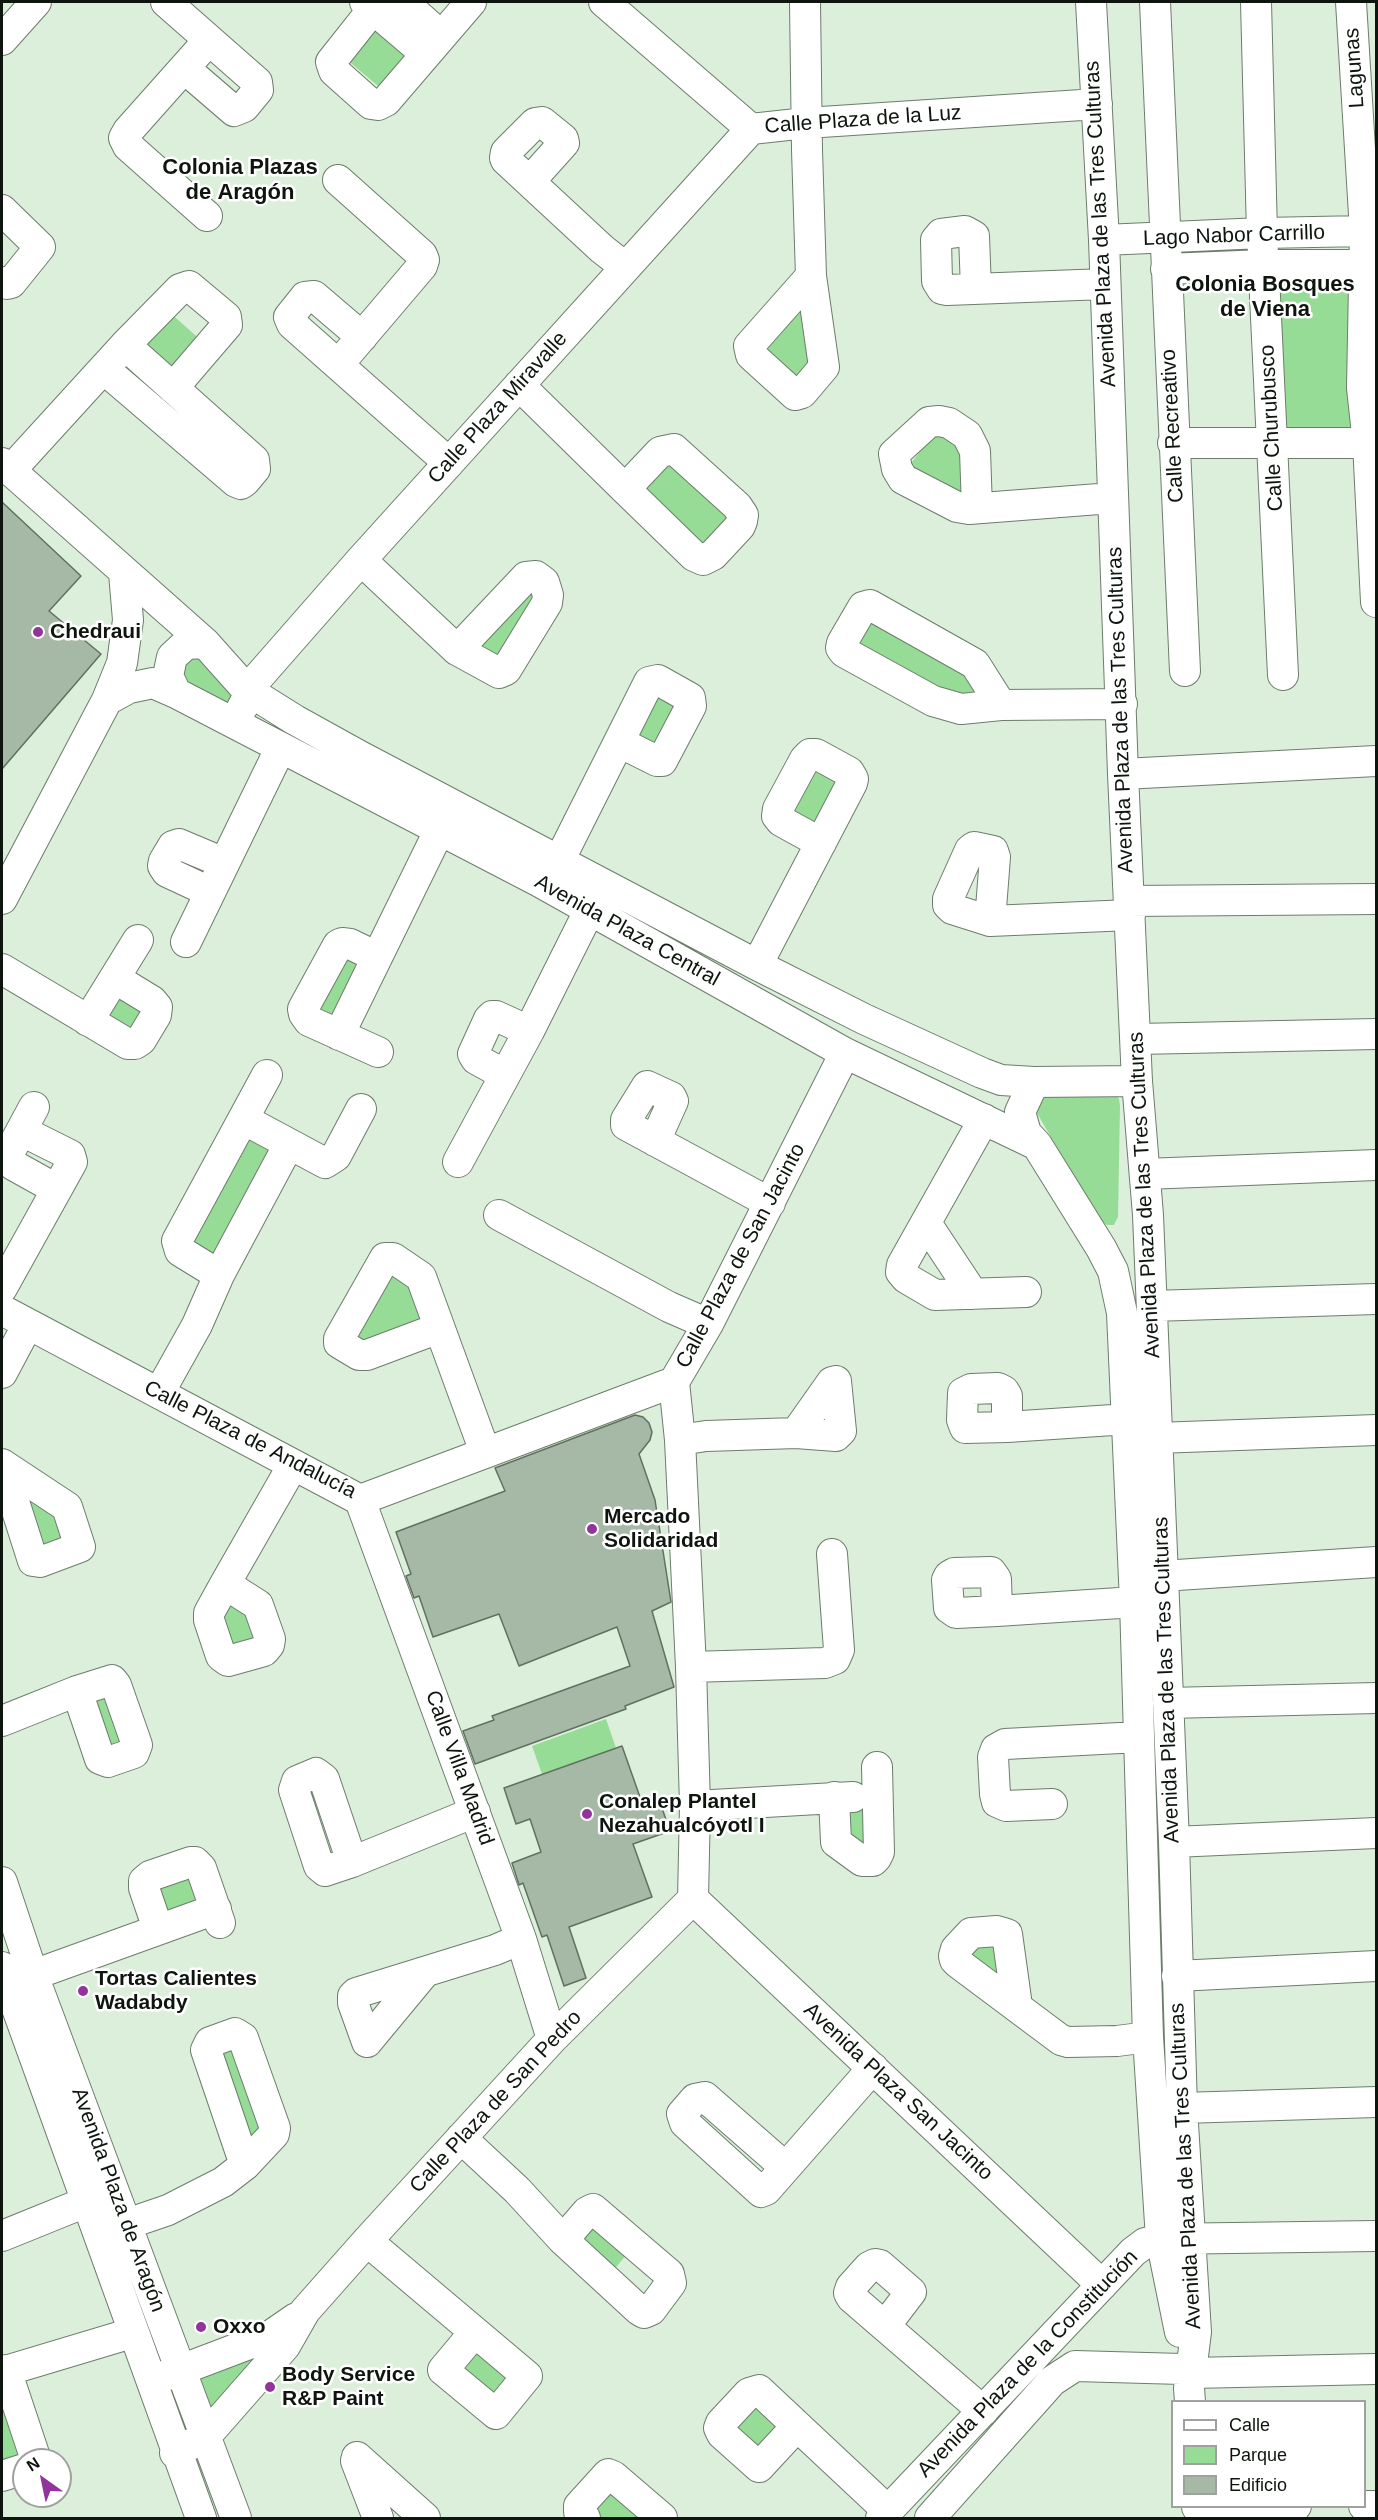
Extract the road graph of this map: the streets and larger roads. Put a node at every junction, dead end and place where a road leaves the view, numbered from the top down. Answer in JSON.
{"nodes":[{"id":1,"x":166,"y":2,"type":"edge"},
{"id":2,"x":403,"y":2,"type":"edge"},
{"id":3,"x":471,"y":2,"type":"edge"},
{"id":4,"x":604,"y":2,"type":"edge"},
{"id":5,"x":805,"y":2,"type":"edge"},
{"id":6,"x":1091,"y":2,"type":"edge"},
{"id":7,"x":1155,"y":2,"type":"edge"},
{"id":8,"x":1256,"y":2,"type":"edge"},
{"id":9,"x":1351,"y":2,"type":"edge"},
{"id":10,"x":369,"y":5,"type":"edge"},
{"id":11,"x":23,"y":6,"type":"edge"},
{"id":12,"x":2,"y":40,"type":"edge"},
{"id":13,"x":209,"y":40,"type":"junction"},
{"id":14,"x":434,"y":45,"type":"junction"},
{"id":15,"x":184,"y":68,"type":"junction"},
{"id":16,"x":1097,"y":104,"type":"junction"},
{"id":17,"x":806,"y":123,"type":"junction"},
{"id":18,"x":751,"y":129,"type":"junction"},
{"id":19,"x":338,"y":180,"type":"dead end"},
{"id":20,"x":530,"y":182,"type":"dead end"},
{"id":21,"x":207,"y":216,"type":"dead end"},
{"id":22,"x":7,"y":225,"type":"edge"},
{"id":23,"x":1365,"y":231,"type":"junction"},
{"id":24,"x":1262,"y":233,"type":"junction"},
{"id":25,"x":1164,"y":239,"type":"junction"},
{"id":26,"x":1104,"y":240,"type":"junction"},
{"id":27,"x":1264,"y":265,"type":"junction"},
{"id":28,"x":1364,"y":265,"type":"junction"},
{"id":29,"x":625,"y":267,"type":"junction"},
{"id":30,"x":1166,"y":269,"type":"junction"},
{"id":31,"x":811,"y":276,"type":"dead end"},
{"id":32,"x":2,"y":282,"type":"edge"},
{"id":33,"x":1094,"y":284,"type":"junction"},
{"id":34,"x":976,"y":289,"type":"dead end"},
{"id":35,"x":362,"y":337,"type":"junction"},
{"id":36,"x":125,"y":345,"type":"junction"},
{"id":37,"x":339,"y":365,"type":"junction"},
{"id":38,"x":104,"y":369,"type":"junction"},
{"id":39,"x":519,"y":385,"type":"junction"},
{"id":40,"x":173,"y":388,"type":"junction"},
{"id":41,"x":1273,"y":442,"type":"junction"},
{"id":42,"x":1173,"y":443,"type":"junction"},
{"id":43,"x":1368,"y":443,"type":"junction"},
{"id":44,"x":449,"y":463,"type":"junction"},
{"id":45,"x":6,"y":467,"type":"edge"},
{"id":46,"x":625,"y":489,"type":"dead end"},
{"id":47,"x":1099,"y":499,"type":"junction"},
{"id":48,"x":978,"y":508,"type":"dead end"},
{"id":49,"x":361,"y":560,"type":"junction"},
{"id":50,"x":124,"y":573,"type":"junction"},
{"id":51,"x":1377,"y":602,"type":"edge"},
{"id":52,"x":206,"y":643,"type":"junction"},
{"id":53,"x":457,"y":650,"type":"dead end"},
{"id":54,"x":1185,"y":671,"type":"dead end"},
{"id":55,"x":1283,"y":675,"type":"dead end"},
{"id":56,"x":247,"y":690,"type":"junction"},
{"id":57,"x":176,"y":693,"type":"junction"},
{"id":58,"x":107,"y":700,"type":"junction"},
{"id":59,"x":1001,"y":705,"type":"junction"},
{"id":60,"x":1107,"y":705,"type":"junction"},
{"id":61,"x":222,"y":716,"type":"junction"},
{"id":62,"x":619,"y":742,"type":"dead end"},
{"id":63,"x":280,"y":748,"type":"junction"},
{"id":64,"x":1377,"y":761,"type":"edge"},
{"id":65,"x":1123,"y":774,"type":"junction"},
{"id":66,"x":433,"y":842,"type":"junction"},
{"id":67,"x":821,"y":843,"type":"dead end"},
{"id":68,"x":559,"y":861,"type":"junction"},
{"id":69,"x":224,"y":863,"type":"junction"},
{"id":70,"x":210,"y":892,"type":"junction"},
{"id":71,"x":2,"y":899,"type":"edge"},
{"id":72,"x":1377,"y":899,"type":"edge"},
{"id":73,"x":590,"y":909,"type":"junction"},
{"id":74,"x":1120,"y":911,"type":"junction"},
{"id":75,"x":990,"y":921,"type":"dead end"},
{"id":76,"x":138,"y":940,"type":"dead end"},
{"id":77,"x":186,"y":942,"type":"dead end"},
{"id":78,"x":377,"y":957,"type":"junction"},
{"id":79,"x":758,"y":965,"type":"junction"},
{"id":80,"x":2,"y":969,"type":"edge"},
{"id":81,"x":116,"y":979,"type":"junction"},
{"id":82,"x":88,"y":1021,"type":"junction"},
{"id":83,"x":529,"y":1031,"type":"junction"},
{"id":84,"x":1377,"y":1034,"type":"edge"},
{"id":85,"x":339,"y":1035,"type":"junction"},
{"id":86,"x":1137,"y":1039,"type":"junction"},
{"id":87,"x":378,"y":1052,"type":"dead end"},
{"id":88,"x":845,"y":1053,"type":"junction"},
{"id":89,"x":267,"y":1075,"type":"dead end"},
{"id":90,"x":505,"y":1075,"type":"junction"},
{"id":91,"x":1137,"y":1081,"type":"junction"},
{"id":92,"x":1035,"y":1082,"type":"junction"},
{"id":93,"x":361,"y":1109,"type":"dead end"},
{"id":94,"x":28,"y":1119,"type":"dead end"},
{"id":95,"x":243,"y":1119,"type":"junction"},
{"id":96,"x":984,"y":1119,"type":"junction"},
{"id":97,"x":655,"y":1141,"type":"dead end"},
{"id":98,"x":289,"y":1144,"type":"junction"},
{"id":99,"x":1037,"y":1145,"type":"junction"},
{"id":100,"x":458,"y":1162,"type":"dead end"},
{"id":101,"x":1377,"y":1166,"type":"edge"},
{"id":102,"x":1145,"y":1174,"type":"junction"},
{"id":103,"x":770,"y":1203,"type":"junction"},
{"id":104,"x":499,"y":1215,"type":"dead end"},
{"id":105,"x":1148,"y":1215,"type":"junction"},
{"id":106,"x":926,"y":1223,"type":"junction"},
{"id":107,"x":1101,"y":1248,"type":"junction"},
{"id":108,"x":219,"y":1275,"type":"junction"},
{"id":109,"x":2,"y":1288,"type":"edge"},
{"id":110,"x":1026,"y":1292,"type":"dead end"},
{"id":111,"x":973,"y":1294,"type":"junction"},
{"id":112,"x":1377,"y":1299,"type":"edge"},
{"id":113,"x":1152,"y":1306,"type":"junction"},
{"id":114,"x":2,"y":1310,"type":"edge"},
{"id":115,"x":28,"y":1324,"type":"junction"},
{"id":116,"x":708,"y":1324,"type":"junction"},
{"id":117,"x":439,"y":1328,"type":"dead end"},
{"id":118,"x":2,"y":1373,"type":"edge"},
{"id":119,"x":674,"y":1382,"type":"junction"},
{"id":120,"x":159,"y":1393,"type":"junction"},
{"id":121,"x":1128,"y":1419,"type":"junction"},
{"id":122,"x":1007,"y":1427,"type":"dead end"},
{"id":123,"x":1377,"y":1430,"type":"edge"},
{"id":124,"x":796,"y":1433,"type":"dead end"},
{"id":125,"x":1157,"y":1438,"type":"junction"},
{"id":126,"x":680,"y":1440,"type":"junction"},
{"id":127,"x":485,"y":1452,"type":"junction"},
{"id":128,"x":293,"y":1465,"type":"junction"},
{"id":129,"x":360,"y":1500,"type":"junction"},
{"id":130,"x":832,"y":1554,"type":"dead end"},
{"id":131,"x":1377,"y":1562,"type":"edge"},
{"id":132,"x":1162,"y":1575,"type":"junction"},
{"id":133,"x":225,"y":1584,"type":"dead end"},
{"id":134,"x":1135,"y":1602,"type":"junction"},
{"id":135,"x":997,"y":1611,"type":"dead end"},
{"id":136,"x":691,"y":1667,"type":"junction"},
{"id":137,"x":76,"y":1691,"type":"junction"},
{"id":138,"x":1377,"y":1698,"type":"edge"},
{"id":139,"x":1168,"y":1703,"type":"junction"},
{"id":140,"x":2,"y":1721,"type":"edge"},
{"id":141,"x":1139,"y":1737,"type":"junction"},
{"id":142,"x":877,"y":1767,"type":"dead end"},
{"id":143,"x":877,"y":1796,"type":"junction"},
{"id":144,"x":834,"y":1797,"type":"junction"},
{"id":145,"x":1052,"y":1804,"type":"dead end"},
{"id":146,"x":694,"y":1806,"type":"junction"},
{"id":147,"x":475,"y":1812,"type":"junction"},
{"id":148,"x":1377,"y":1833,"type":"edge"},
{"id":149,"x":1174,"y":1842,"type":"junction"},
{"id":150,"x":352,"y":1862,"type":"dead end"},
{"id":151,"x":2,"y":1886,"type":"edge"},
{"id":152,"x":693,"y":1899,"type":"junction"},
{"id":153,"x":158,"y":1929,"type":"junction"},
{"id":154,"x":521,"y":1939,"type":"junction"},
{"id":155,"x":1377,"y":1966,"type":"edge"},
{"id":156,"x":2,"y":1967,"type":"edge"},
{"id":157,"x":425,"y":1972,"type":"dead end"},
{"id":158,"x":33,"y":1975,"type":"junction"},
{"id":159,"x":1177,"y":1976,"type":"junction"},
{"id":160,"x":1017,"y":2006,"type":"dead end"},
{"id":161,"x":1148,"y":2037,"type":"junction"},
{"id":162,"x":552,"y":2039,"type":"junction"},
{"id":163,"x":873,"y":2068,"type":"junction"},
{"id":164,"x":1377,"y":2102,"type":"edge"},
{"id":165,"x":1182,"y":2108,"type":"junction"},
{"id":166,"x":461,"y":2138,"type":"junction"},
{"id":167,"x":245,"y":2165,"type":"dead end"},
{"id":168,"x":784,"y":2167,"type":"dead end"},
{"id":169,"x":86,"y":2202,"type":"junction"},
{"id":170,"x":127,"y":2224,"type":"junction"},
{"id":171,"x":2,"y":2236,"type":"edge"},
{"id":172,"x":1377,"y":2236,"type":"edge"},
{"id":173,"x":1175,"y":2238,"type":"junction"},
{"id":174,"x":562,"y":2240,"type":"dead end"},
{"id":175,"x":368,"y":2241,"type":"junction"},
{"id":176,"x":1102,"y":2285,"type":"junction"},
{"id":177,"x":305,"y":2311,"type":"junction"},
{"id":178,"x":885,"y":2326,"type":"dead end"},
{"id":179,"x":1062,"y":2330,"type":"junction"},
{"id":180,"x":132,"y":2333,"type":"junction"},
{"id":181,"x":474,"y":2333,"type":"dead end"},
{"id":182,"x":1075,"y":2366,"type":"junction"},
{"id":183,"x":1377,"y":2369,"type":"edge"},
{"id":184,"x":181,"y":2370,"type":"junction"},
{"id":185,"x":4,"y":2371,"type":"edge"},
{"id":186,"x":150,"y":2382,"type":"junction"},
{"id":187,"x":1188,"y":2383,"type":"edge"},
{"id":188,"x":982,"y":2411,"type":"junction"},
{"id":189,"x":797,"y":2426,"type":"dead end"},
{"id":190,"x":206,"y":2436,"type":"junction"},
{"id":191,"x":32,"y":2448,"type":"edge"},
{"id":192,"x":175,"y":2453,"type":"junction"},
{"id":193,"x":884,"y":2515,"type":"edge"},
{"id":194,"x":201,"y":2518,"type":"edge"},
{"id":195,"x":236,"y":2518,"type":"edge"},
{"id":196,"x":378,"y":2518,"type":"edge"},
{"id":197,"x":425,"y":2518,"type":"edge"},
{"id":198,"x":585,"y":2518,"type":"edge"},
{"id":199,"x":662,"y":2518,"type":"edge"},
{"id":200,"x":930,"y":2518,"type":"edge"}],
"edges":[{"from":1,"to":13,"type":"street"},
{"from":2,"to":14,"type":"street"},
{"from":3,"to":14,"type":"street"},
{"from":4,"to":18,"type":"street","name":"Calle Plaza de la Luz"},
{"from":5,"to":17,"type":"street"},
{"from":6,"to":16,"type":"street","name":"Avenida Plaza de las Tres Culturas"},
{"from":7,"to":25,"type":"street","name":"Calle Recreativo"},
{"from":8,"to":24,"type":"street","name":"Calle Churubusco"},
{"from":9,"to":23,"type":"street","name":"Lagunas"},
{"from":10,"to":14,"type":"street"},
{"from":10,"to":14,"type":"street"},
{"from":11,"to":12,"type":"street"},
{"from":13,"to":15,"type":"street"},
{"from":13,"to":15,"type":"street"},
{"from":15,"to":21,"type":"street"},
{"from":16,"to":17,"type":"street","name":"Calle Plaza de la Luz"},
{"from":16,"to":26,"type":"street","name":"Avenida Plaza de las Tres Culturas"},
{"from":17,"to":18,"type":"street","name":"Calle Plaza de la Luz"},
{"from":17,"to":31,"type":"street"},
{"from":18,"to":29,"type":"street","name":"Calle Plaza Miravalle"},
{"from":19,"to":35,"type":"street"},
{"from":20,"to":29,"type":"street"},
{"from":22,"to":32,"type":"street"},
{"from":23,"to":24,"type":"street","name":"Lago Nabor Carrillo"},
{"from":23,"to":28,"type":"street","name":"Lagunas"},
{"from":24,"to":25,"type":"street","name":"Lago Nabor Carrillo"},
{"from":24,"to":27,"type":"street","name":"Calle Churubusco"},
{"from":25,"to":26,"type":"street","name":"Lago Nabor Carrillo"},
{"from":25,"to":30,"type":"street","name":"Calle Recreativo"},
{"from":26,"to":33,"type":"street","name":"Avenida Plaza de las Tres Culturas"},
{"from":27,"to":28,"type":"street","name":"Lago Nabor Carrillo"},
{"from":27,"to":30,"type":"street","name":"Lago Nabor Carrillo"},
{"from":27,"to":41,"type":"street","name":"Calle Churubusco"},
{"from":28,"to":43,"type":"street","name":"Lagunas"},
{"from":29,"to":39,"type":"street","name":"Calle Plaza Miravalle"},
{"from":30,"to":42,"type":"street","name":"Calle Recreativo"},
{"from":33,"to":34,"type":"street"},
{"from":33,"to":47,"type":"street","name":"Avenida Plaza de las Tres Culturas"},
{"from":35,"to":37,"type":"street"},
{"from":35,"to":37,"type":"street"},
{"from":36,"to":38,"type":"street"},
{"from":36,"to":40,"type":"street"},
{"from":36,"to":40,"type":"street"},
{"from":37,"to":44,"type":"street"},
{"from":38,"to":40,"type":"street"},
{"from":38,"to":45,"type":"street"},
{"from":39,"to":44,"type":"street","name":"Calle Plaza Miravalle"},
{"from":39,"to":46,"type":"street"},
{"from":41,"to":42,"type":"street"},
{"from":41,"to":43,"type":"street"},
{"from":41,"to":55,"type":"street","name":"Calle Churubusco"},
{"from":42,"to":54,"type":"street","name":"Calle Recreativo"},
{"from":43,"to":51,"type":"street","name":"Lagunas"},
{"from":44,"to":49,"type":"street","name":"Calle Plaza Miravalle"},
{"from":45,"to":50,"type":"street"},
{"from":47,"to":48,"type":"street"},
{"from":47,"to":60,"type":"street","name":"Avenida Plaza de las Tres Culturas"},
{"from":49,"to":53,"type":"street"},
{"from":49,"to":56,"type":"street","name":"Calle Plaza Miravalle"},
{"from":50,"to":52,"type":"street","name":"Avenida Plaza Central"},
{"from":50,"to":58,"type":"street"},
{"from":52,"to":56,"type":"street","name":"Avenida Plaza Central"},
{"from":52,"to":57,"type":"street"},
{"from":56,"to":61,"type":"street","name":"Calle Plaza Miravalle"},
{"from":56,"to":68,"type":"street","name":"Avenida Plaza Central"},
{"from":57,"to":58,"type":"street","name":"Avenida Plaza Central"},
{"from":57,"to":61,"type":"street","name":"Avenida Plaza Central"},
{"from":58,"to":71,"type":"street"},
{"from":59,"to":59,"type":"street"},
{"from":59,"to":60,"type":"street"},
{"from":60,"to":65,"type":"street","name":"Avenida Plaza de las Tres Culturas"},
{"from":61,"to":63,"type":"street","name":"Avenida Plaza Central"},
{"from":62,"to":68,"type":"street"},
{"from":63,"to":66,"type":"street","name":"Avenida Plaza Central"},
{"from":63,"to":69,"type":"street"},
{"from":64,"to":65,"type":"street"},
{"from":65,"to":74,"type":"street","name":"Avenida Plaza de las Tres Culturas"},
{"from":66,"to":73,"type":"street","name":"Avenida Plaza Central"},
{"from":66,"to":78,"type":"street"},
{"from":67,"to":79,"type":"street"},
{"from":68,"to":79,"type":"street","name":"Avenida Plaza Central"},
{"from":69,"to":70,"type":"street"},
{"from":69,"to":70,"type":"street"},
{"from":70,"to":77,"type":"street"},
{"from":72,"to":74,"type":"street"},
{"from":73,"to":83,"type":"street"},
{"from":73,"to":88,"type":"street","name":"Avenida Plaza Central"},
{"from":74,"to":75,"type":"street"},
{"from":74,"to":86,"type":"street","name":"Avenida Plaza de las Tres Culturas"},
{"from":76,"to":81,"type":"street"},
{"from":78,"to":85,"type":"street"},
{"from":78,"to":85,"type":"street"},
{"from":79,"to":92,"type":"street","name":"Avenida Plaza Central"},
{"from":80,"to":82,"type":"street"},
{"from":81,"to":82,"type":"street"},
{"from":81,"to":82,"type":"street"},
{"from":83,"to":90,"type":"street"},
{"from":83,"to":90,"type":"street"},
{"from":84,"to":86,"type":"street"},
{"from":85,"to":87,"type":"street"},
{"from":86,"to":91,"type":"street","name":"Avenida Plaza de las Tres Culturas"},
{"from":88,"to":96,"type":"street","name":"Avenida Plaza Central"},
{"from":88,"to":103,"type":"street","name":"Calle Plaza de San Jacinto"},
{"from":89,"to":95,"type":"street"},
{"from":90,"to":100,"type":"street"},
{"from":91,"to":92,"type":"street","name":"Avenida Plaza Central"},
{"from":91,"to":102,"type":"street","name":"Avenida Plaza de las Tres Culturas"},
{"from":92,"to":99,"type":"street"},
{"from":93,"to":98,"type":"street"},
{"from":94,"to":109,"type":"street"},
{"from":95,"to":98,"type":"street"},
{"from":95,"to":108,"type":"street"},
{"from":96,"to":99,"type":"street","name":"Avenida Plaza Central"},
{"from":96,"to":106,"type":"street"},
{"from":97,"to":103,"type":"street"},
{"from":98,"to":108,"type":"street"},
{"from":99,"to":107,"type":"street"},
{"from":101,"to":102,"type":"street"},
{"from":102,"to":105,"type":"street","name":"Avenida Plaza de las Tres Culturas"},
{"from":103,"to":116,"type":"street","name":"Calle Plaza de San Jacinto"},
{"from":104,"to":116,"type":"street"},
{"from":105,"to":107,"type":"street"},
{"from":105,"to":113,"type":"street","name":"Avenida Plaza de las Tres Culturas"},
{"from":106,"to":111,"type":"street"},
{"from":106,"to":111,"type":"street"},
{"from":107,"to":121,"type":"street","name":"Avenida Plaza de las Tres Culturas"},
{"from":108,"to":120,"type":"street"},
{"from":110,"to":111,"type":"street"},
{"from":112,"to":113,"type":"street"},
{"from":113,"to":125,"type":"street","name":"Avenida Plaza de las Tres Culturas"},
{"from":114,"to":115,"type":"street","name":"Calle Plaza de Andalucía"},
{"from":115,"to":118,"type":"street"},
{"from":115,"to":120,"type":"street","name":"Calle Plaza de Andalucía"},
{"from":116,"to":119,"type":"street","name":"Calle Plaza de San Jacinto"},
{"from":117,"to":127,"type":"street"},
{"from":119,"to":126,"type":"street","name":"Calle Plaza de San Jacinto"},
{"from":119,"to":127,"type":"street","name":"Calle Plaza de Andalucía"},
{"from":120,"to":128,"type":"street","name":"Calle Plaza de Andalucía"},
{"from":121,"to":122,"type":"street"},
{"from":121,"to":134,"type":"street","name":"Avenida Plaza de las Tres Culturas"},
{"from":123,"to":125,"type":"street"},
{"from":124,"to":126,"type":"street"},
{"from":125,"to":132,"type":"street","name":"Avenida Plaza de las Tres Culturas"},
{"from":126,"to":136,"type":"street","name":"Calle Plaza de San Jacinto"},
{"from":127,"to":129,"type":"street","name":"Calle Plaza de Andalucía"},
{"from":128,"to":129,"type":"street","name":"Calle Plaza de Andalucía"},
{"from":128,"to":133,"type":"street"},
{"from":129,"to":147,"type":"street","name":"Calle Villa Madrid"},
{"from":130,"to":136,"type":"street"},
{"from":131,"to":132,"type":"street"},
{"from":132,"to":139,"type":"street","name":"Avenida Plaza de las Tres Culturas"},
{"from":134,"to":135,"type":"street"},
{"from":134,"to":141,"type":"street","name":"Avenida Plaza de las Tres Culturas"},
{"from":136,"to":146,"type":"street","name":"Calle Plaza de San Jacinto"},
{"from":137,"to":137,"type":"street"},
{"from":137,"to":140,"type":"street"},
{"from":138,"to":139,"type":"street"},
{"from":139,"to":149,"type":"street","name":"Avenida Plaza de las Tres Culturas"},
{"from":141,"to":145,"type":"street"},
{"from":141,"to":161,"type":"street","name":"Avenida Plaza de las Tres Culturas"},
{"from":142,"to":143,"type":"street"},
{"from":143,"to":144,"type":"street"},
{"from":143,"to":144,"type":"street"},
{"from":144,"to":146,"type":"street"},
{"from":146,"to":152,"type":"street","name":"Calle Plaza de San Jacinto"},
{"from":147,"to":150,"type":"street"},
{"from":147,"to":154,"type":"street","name":"Calle Villa Madrid"},
{"from":148,"to":149,"type":"street"},
{"from":149,"to":159,"type":"street","name":"Avenida Plaza de las Tres Culturas"},
{"from":151,"to":158,"type":"street","name":"Avenida Plaza de Aragón"},
{"from":152,"to":162,"type":"street","name":"Calle Plaza de San Pedro"},
{"from":152,"to":163,"type":"street","name":"Avenida Plaza San Jacinto"},
{"from":153,"to":153,"type":"street"},
{"from":153,"to":158,"type":"street"},
{"from":154,"to":157,"type":"street"},
{"from":154,"to":162,"type":"street","name":"Calle Villa Madrid"},
{"from":155,"to":159,"type":"street"},
{"from":156,"to":169,"type":"street","name":"Avenida Plaza de Aragón"},
{"from":158,"to":170,"type":"street","name":"Avenida Plaza de Aragón"},
{"from":159,"to":165,"type":"street","name":"Avenida Plaza de las Tres Culturas"},
{"from":160,"to":161,"type":"street"},
{"from":161,"to":173,"type":"street","name":"Avenida Plaza de las Tres Culturas"},
{"from":162,"to":166,"type":"street","name":"Calle Plaza de San Pedro"},
{"from":163,"to":168,"type":"street"},
{"from":163,"to":176,"type":"street","name":"Avenida Plaza San Jacinto"},
{"from":164,"to":165,"type":"street"},
{"from":165,"to":173,"type":"street","name":"Avenida Plaza de las Tres Culturas"},
{"from":166,"to":174,"type":"street"},
{"from":166,"to":175,"type":"street","name":"Calle Plaza de San Pedro"},
{"from":167,"to":170,"type":"street"},
{"from":169,"to":171,"type":"street"},
{"from":169,"to":180,"type":"street","name":"Avenida Plaza de Aragón"},
{"from":170,"to":184,"type":"street","name":"Avenida Plaza de Aragón"},
{"from":172,"to":173,"type":"street"},
{"from":173,"to":176,"type":"street","name":"Avenida Plaza de la Constitución"},
{"from":173,"to":187,"type":"street","name":"Avenida Plaza de las Tres Culturas"},
{"from":175,"to":177,"type":"street","name":"Calle Plaza de San Pedro"},
{"from":175,"to":181,"type":"street"},
{"from":176,"to":179,"type":"street","name":"Avenida Plaza de la Constitución"},
{"from":177,"to":184,"type":"street","name":"Calle Plaza de San Pedro"},
{"from":177,"to":190,"type":"street","name":"Calle Plaza de San Pedro"},
{"from":178,"to":188,"type":"street"},
{"from":179,"to":182,"type":"street"},
{"from":179,"to":188,"type":"street","name":"Avenida Plaza de la Constitución"},
{"from":180,"to":185,"type":"street"},
{"from":180,"to":186,"type":"street","name":"Avenida Plaza de Aragón"},
{"from":182,"to":187,"type":"street","name":"Avenida Plaza de la Constitución"},
{"from":182,"to":200,"type":"street","name":"Avenida Plaza de la Constitución"},
{"from":183,"to":187,"type":"street","name":"Avenida Plaza de la Constitución"},
{"from":184,"to":186,"type":"street","name":"Calle Plaza de San Pedro"},
{"from":184,"to":190,"type":"street","name":"Avenida Plaza de Aragón"},
{"from":185,"to":191,"type":"street"},
{"from":186,"to":192,"type":"street","name":"Avenida Plaza de Aragón"},
{"from":188,"to":193,"type":"street","name":"Avenida Plaza de la Constitución"},
{"from":189,"to":193,"type":"street"},
{"from":190,"to":192,"type":"street","name":"Calle Plaza de San Pedro"},
{"from":190,"to":195,"type":"street","name":"Avenida Plaza de Aragón"},
{"from":192,"to":194,"type":"street","name":"Avenida Plaza de Aragón"},
{"from":196,"to":197,"type":"street"},
{"from":198,"to":199,"type":"street"}]}
